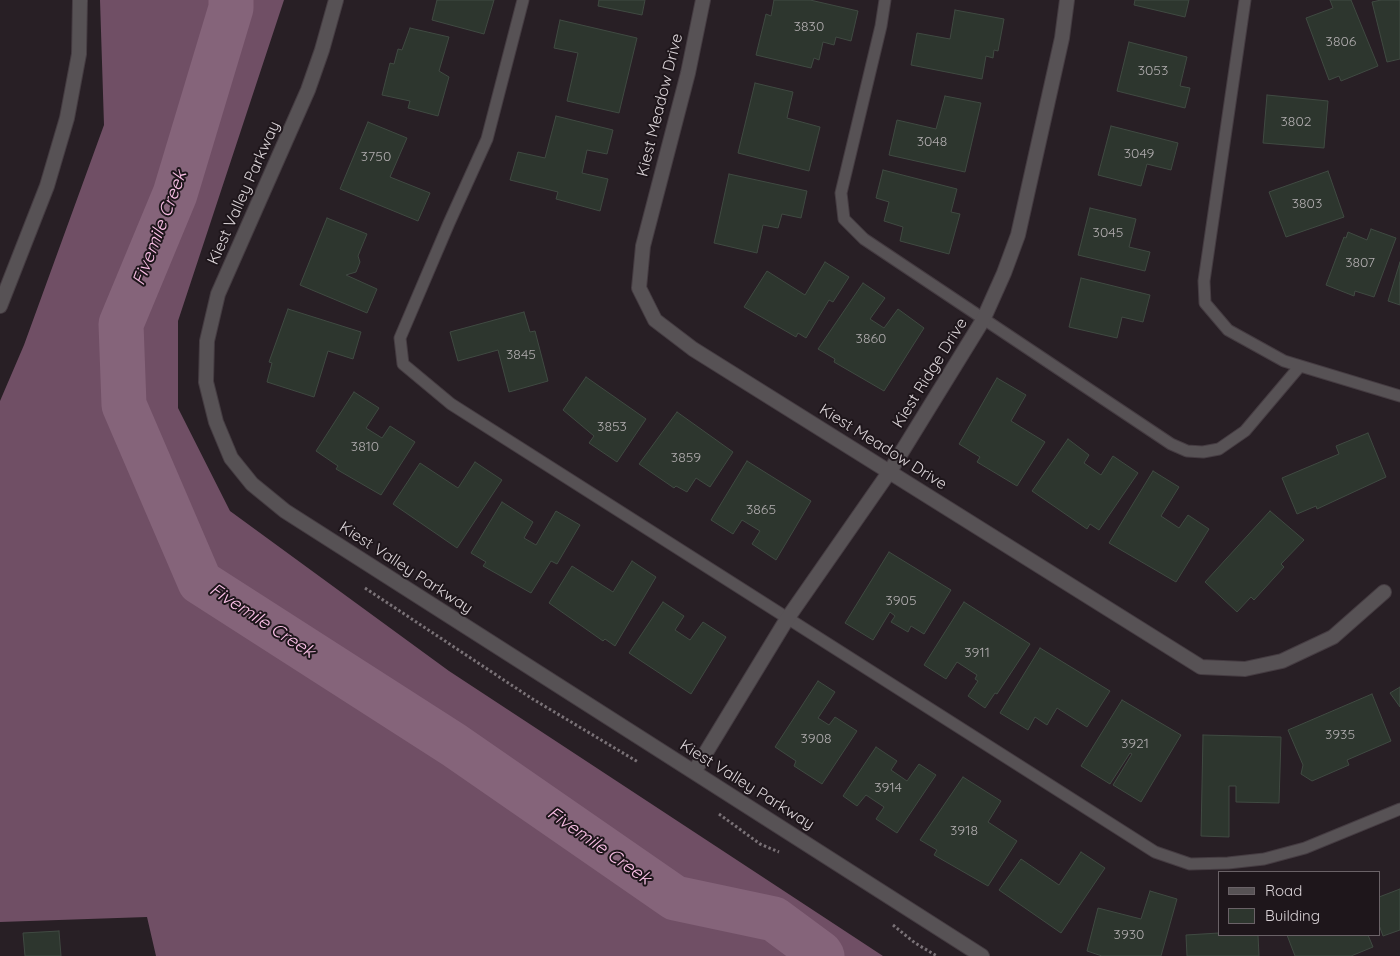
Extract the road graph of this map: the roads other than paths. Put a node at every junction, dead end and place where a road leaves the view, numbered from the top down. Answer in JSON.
{"nodes":[{"id":1,"x":80,"y":0,"type":"edge"},
{"id":2,"x":336,"y":0,"type":"edge"},
{"id":3,"x":524,"y":0,"type":"edge"},
{"id":4,"x":703,"y":0,"type":"edge"},
{"id":5,"x":884,"y":0,"type":"edge"},
{"id":6,"x":1067,"y":0,"type":"edge"},
{"id":7,"x":1245,"y":0,"type":"edge"},
{"id":8,"x":0,"y":306,"type":"edge"},
{"id":9,"x":983,"y":320,"type":"junction"},
{"id":10,"x":1300,"y":366,"type":"junction"},
{"id":11,"x":1400,"y":396,"type":"edge"},
{"id":12,"x":890,"y":471,"type":"junction"},
{"id":13,"x":1384,"y":592,"type":"dead end"},
{"id":14,"x":787,"y":619,"type":"junction"},
{"id":15,"x":694,"y":772,"type":"junction"},
{"id":16,"x":1400,"y":809,"type":"edge"},
{"id":17,"x":982,"y":956,"type":"edge"}],
"edges":[{"from":1,"to":8,"type":"street"},
{"from":2,"to":15,"type":"street","name":"Kiest Valley Parkway"},
{"from":3,"to":14,"type":"lane"},
{"from":4,"to":12,"type":"street","name":"Kiest Meadow Drive"},
{"from":5,"to":9,"type":"lane"},
{"from":6,"to":9,"type":"street","name":"Kiest Ridge Drive"},
{"from":7,"to":10,"type":"lane"},
{"from":9,"to":10,"type":"lane"},
{"from":9,"to":12,"type":"street","name":"Kiest Ridge Drive"},
{"from":10,"to":11,"type":"lane"},
{"from":12,"to":13,"type":"street","name":"Kiest Meadow Drive"},
{"from":12,"to":14,"type":"street","name":"Kiest Ridge Drive"},
{"from":14,"to":15,"type":"street","name":"Kiest Ridge Drive"},
{"from":14,"to":16,"type":"lane"},
{"from":15,"to":17,"type":"street","name":"Kiest Valley Parkway"}]}
